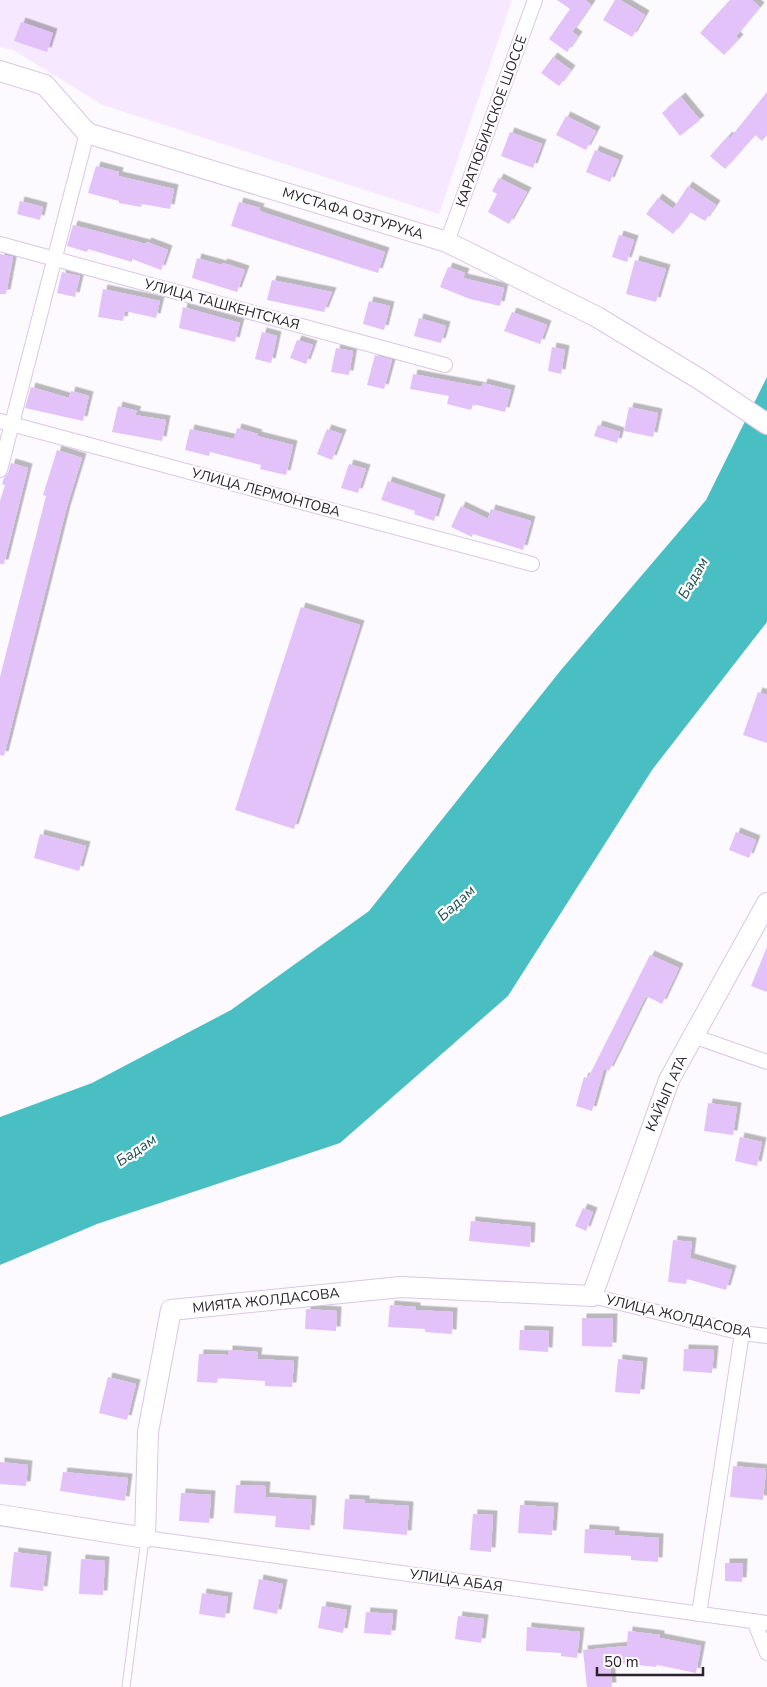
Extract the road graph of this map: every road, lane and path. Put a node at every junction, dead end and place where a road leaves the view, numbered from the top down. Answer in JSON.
{"nodes":[{"id":1,"x":535,"y":0,"type":"edge"},
{"id":2,"x":0,"y":71,"type":"edge"},
{"id":3,"x":88,"y":133,"type":"junction"},
{"id":4,"x":447,"y":242,"type":"junction"},
{"id":5,"x":0,"y":244,"type":"edge"},
{"id":6,"x":55,"y":258,"type":"junction"},
{"id":7,"x":445,"y":365,"type":"dead end"},
{"id":8,"x":6,"y":422,"type":"edge"},
{"id":9,"x":767,"y":424,"type":"edge"},
{"id":10,"x":0,"y":470,"type":"edge"},
{"id":11,"x":532,"y":564,"type":"dead end"},
{"id":12,"x":767,"y":902,"type":"edge"},
{"id":13,"x":693,"y":1036,"type":"junction"},
{"id":14,"x":767,"y":1062,"type":"edge"},
{"id":15,"x":592,"y":1296,"type":"junction"},
{"id":16,"x":742,"y":1333,"type":"junction"},
{"id":17,"x":767,"y":1336,"type":"edge"},
{"id":18,"x":0,"y":1515,"type":"edge"},
{"id":19,"x":145,"y":1538,"type":"junction"},
{"id":20,"x":699,"y":1614,"type":"junction"},
{"id":21,"x":761,"y":1622,"type":"edge"},
{"id":22,"x":767,"y":1653,"type":"edge"},
{"id":23,"x":126,"y":1687,"type":"edge"}],
"edges":[{"from":1,"to":4,"type":"street","name":"КАРАТЮБИНСКОЕ ШОССЕ"},
{"from":2,"to":3,"type":"street"},
{"from":3,"to":4,"type":"street","name":"МУСТАФА ОЗТУРУКА"},
{"from":3,"to":6,"type":"street"},
{"from":4,"to":9,"type":"street","name":"МУСТАФА ОЗТУРУКА"},
{"from":5,"to":6,"type":"street","name":"УЛИЦА ТАШКЕНТСКАЯ"},
{"from":6,"to":7,"type":"street","name":"УЛИЦА ТАШКЕНТСКАЯ"},
{"from":6,"to":8,"type":"street"},
{"from":8,"to":10,"type":"street"},
{"from":8,"to":11,"type":"street","name":"УЛИЦА ЛЕРМОНТОВА"},
{"from":12,"to":13,"type":"street","name":"КАЙЫП АТА"},
{"from":13,"to":14,"type":"street"},
{"from":13,"to":15,"type":"street","name":"КАЙЫП АТА"},
{"from":15,"to":16,"type":"street","name":"УЛИЦА ЖОЛДАСОВА"},
{"from":15,"to":19,"type":"street","name":"МИЯТА ЖОЛДАСОВА"},
{"from":16,"to":17,"type":"street","name":"УЛИЦА ЖОЛДАСОВА"},
{"from":16,"to":20,"type":"street"},
{"from":18,"to":19,"type":"street"},
{"from":19,"to":20,"type":"street","name":"УЛИЦА АБАЯ"},
{"from":19,"to":23,"type":"lane"},
{"from":20,"to":21,"type":"street","name":"УЛИЦА АБАЯ"},
{"from":21,"to":22,"type":"street"}]}
